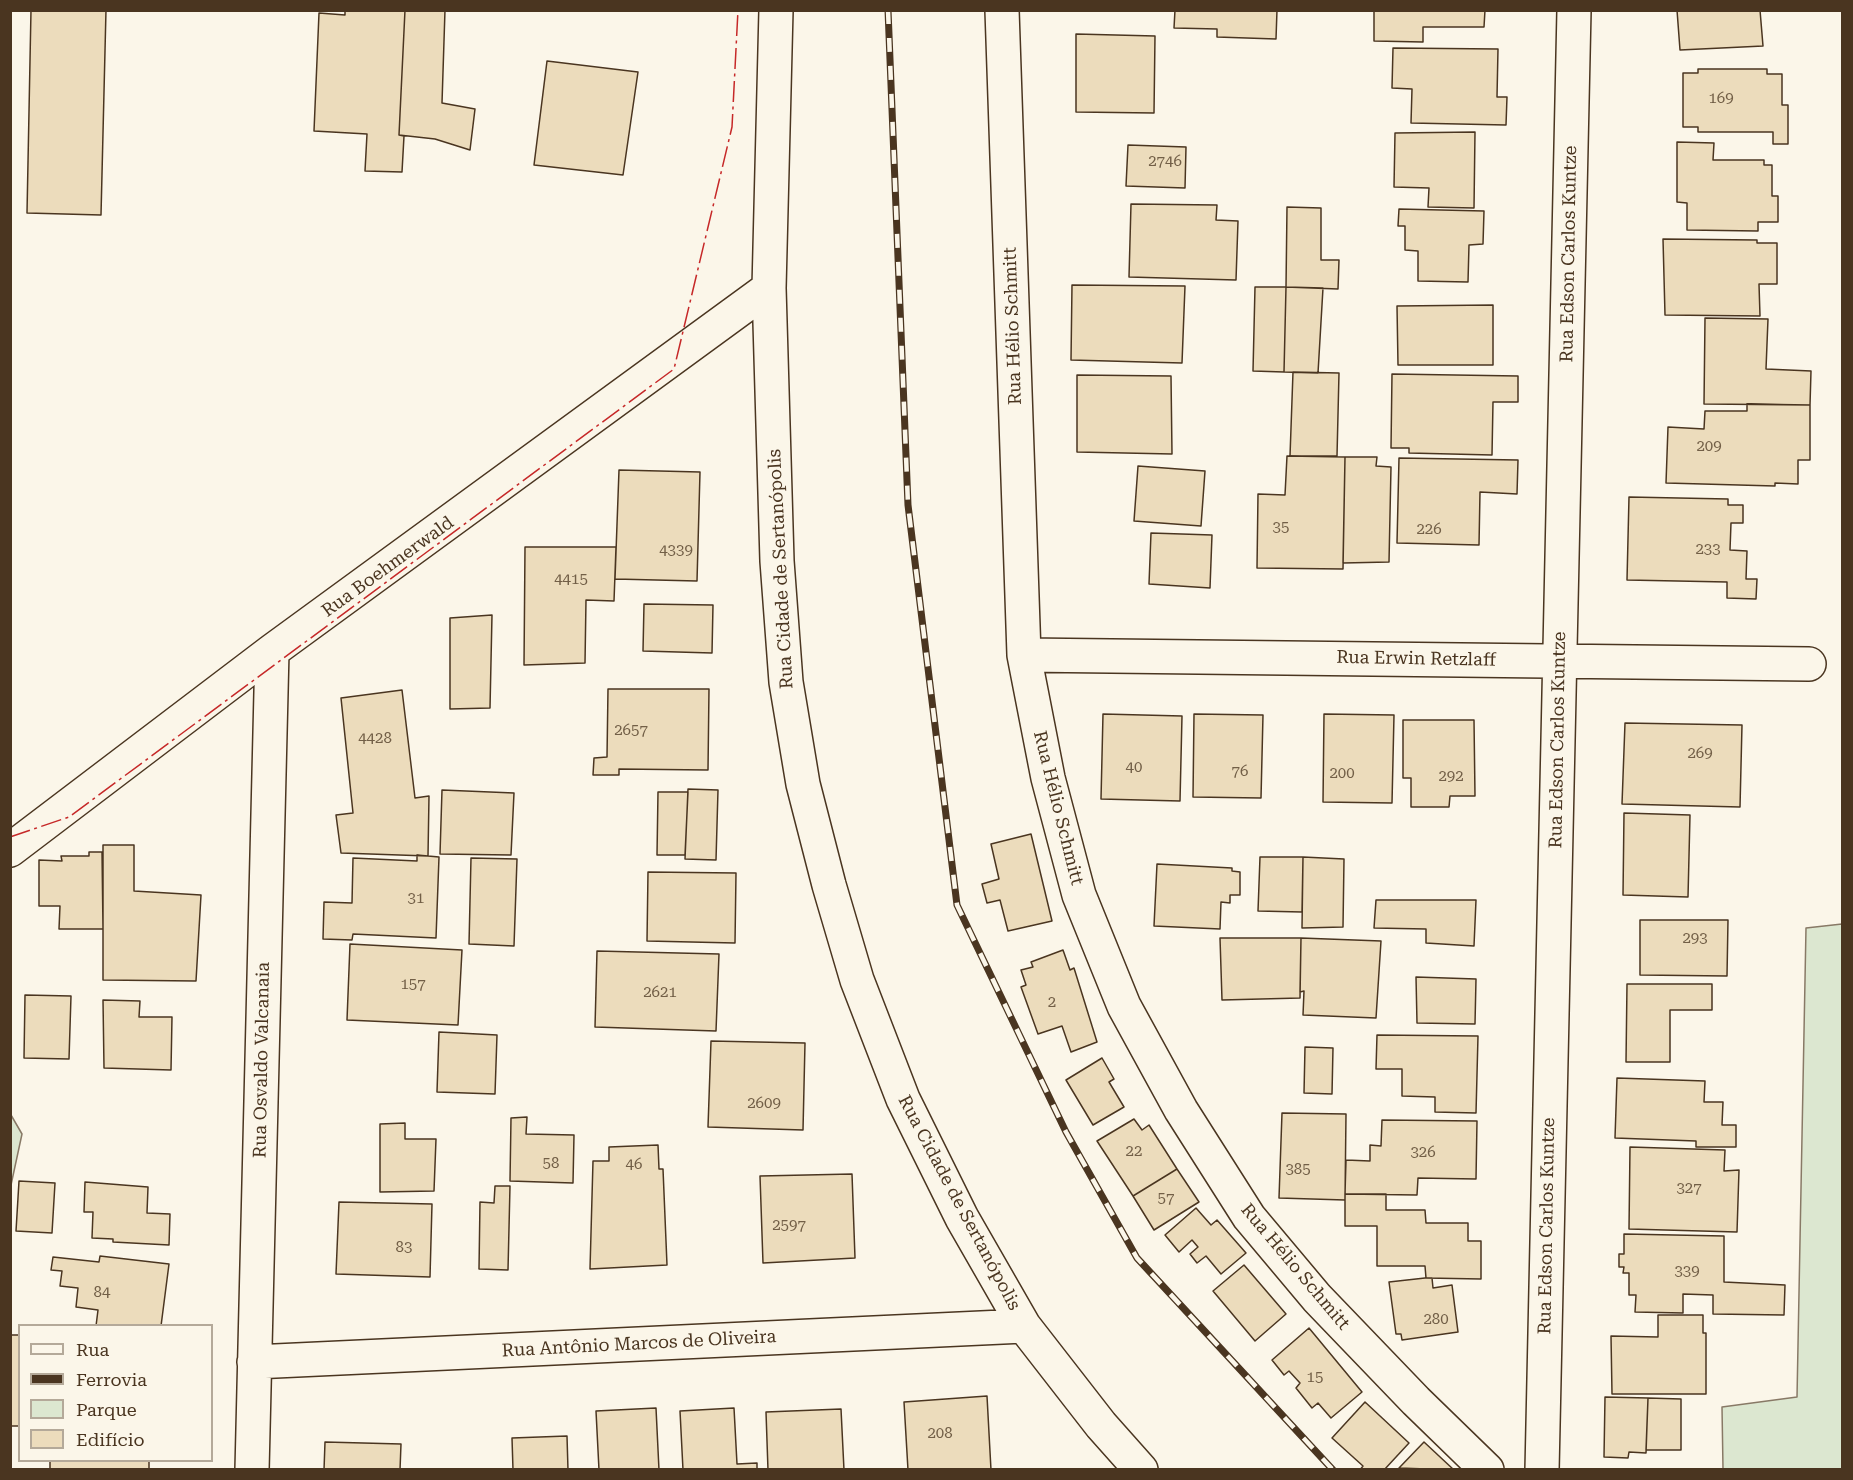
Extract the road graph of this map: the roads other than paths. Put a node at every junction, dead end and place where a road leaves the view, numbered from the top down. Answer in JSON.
{"nodes":[{"id":1,"x":776,"y":10,"type":"edge"},
{"id":2,"x":1002,"y":10,"type":"edge"},
{"id":3,"x":1574,"y":10,"type":"edge"},
{"id":4,"x":769,"y":288,"type":"junction"},
{"id":5,"x":272,"y":651,"type":"junction"},
{"id":6,"x":1024,"y":655,"type":"junction"},
{"id":7,"x":1560,"y":661,"type":"junction"},
{"id":8,"x":1809,"y":663,"type":"dead end"},
{"id":9,"x":10,"y":850,"type":"edge"},
{"id":10,"x":1024,"y":1326,"type":"junction"},
{"id":11,"x":254,"y":1362,"type":"junction"},
{"id":12,"x":252,"y":1470,"type":"edge"},
{"id":13,"x":1141,"y":1470,"type":"edge"},
{"id":14,"x":1487,"y":1470,"type":"edge"},
{"id":15,"x":1542,"y":1470,"type":"edge"}],
"edges":[{"from":1,"to":4,"type":"street","name":"Rua Cidade de Sertanópolis"},
{"from":2,"to":6,"type":"street","name":"Rua Hélio Schmitt"},
{"from":3,"to":7,"type":"street","name":"Rua Edson Carlos Kuntze"},
{"from":4,"to":5,"type":"street","name":"Rua Boehmerwald"},
{"from":4,"to":10,"type":"street","name":"Rua Cidade de Sertanópolis"},
{"from":5,"to":9,"type":"street","name":"Rua Boehmerwald"},
{"from":5,"to":11,"type":"street","name":"Rua Osvaldo Valcanaia"},
{"from":6,"to":7,"type":"street","name":"Rua Erwin Retzlaff"},
{"from":6,"to":14,"type":"street","name":"Rua Hélio Schmitt"},
{"from":7,"to":8,"type":"street","name":"Rua Erwin Retzlaff"},
{"from":7,"to":15,"type":"street","name":"Rua Edson Carlos Kuntze"},
{"from":10,"to":11,"type":"street","name":"Rua Antônio Marcos de Oliveira"},
{"from":10,"to":13,"type":"street","name":"Rua Cidade de Sertanópolis"},
{"from":11,"to":12,"type":"street","name":"Rua Osvaldo Valcanaia"}]}
